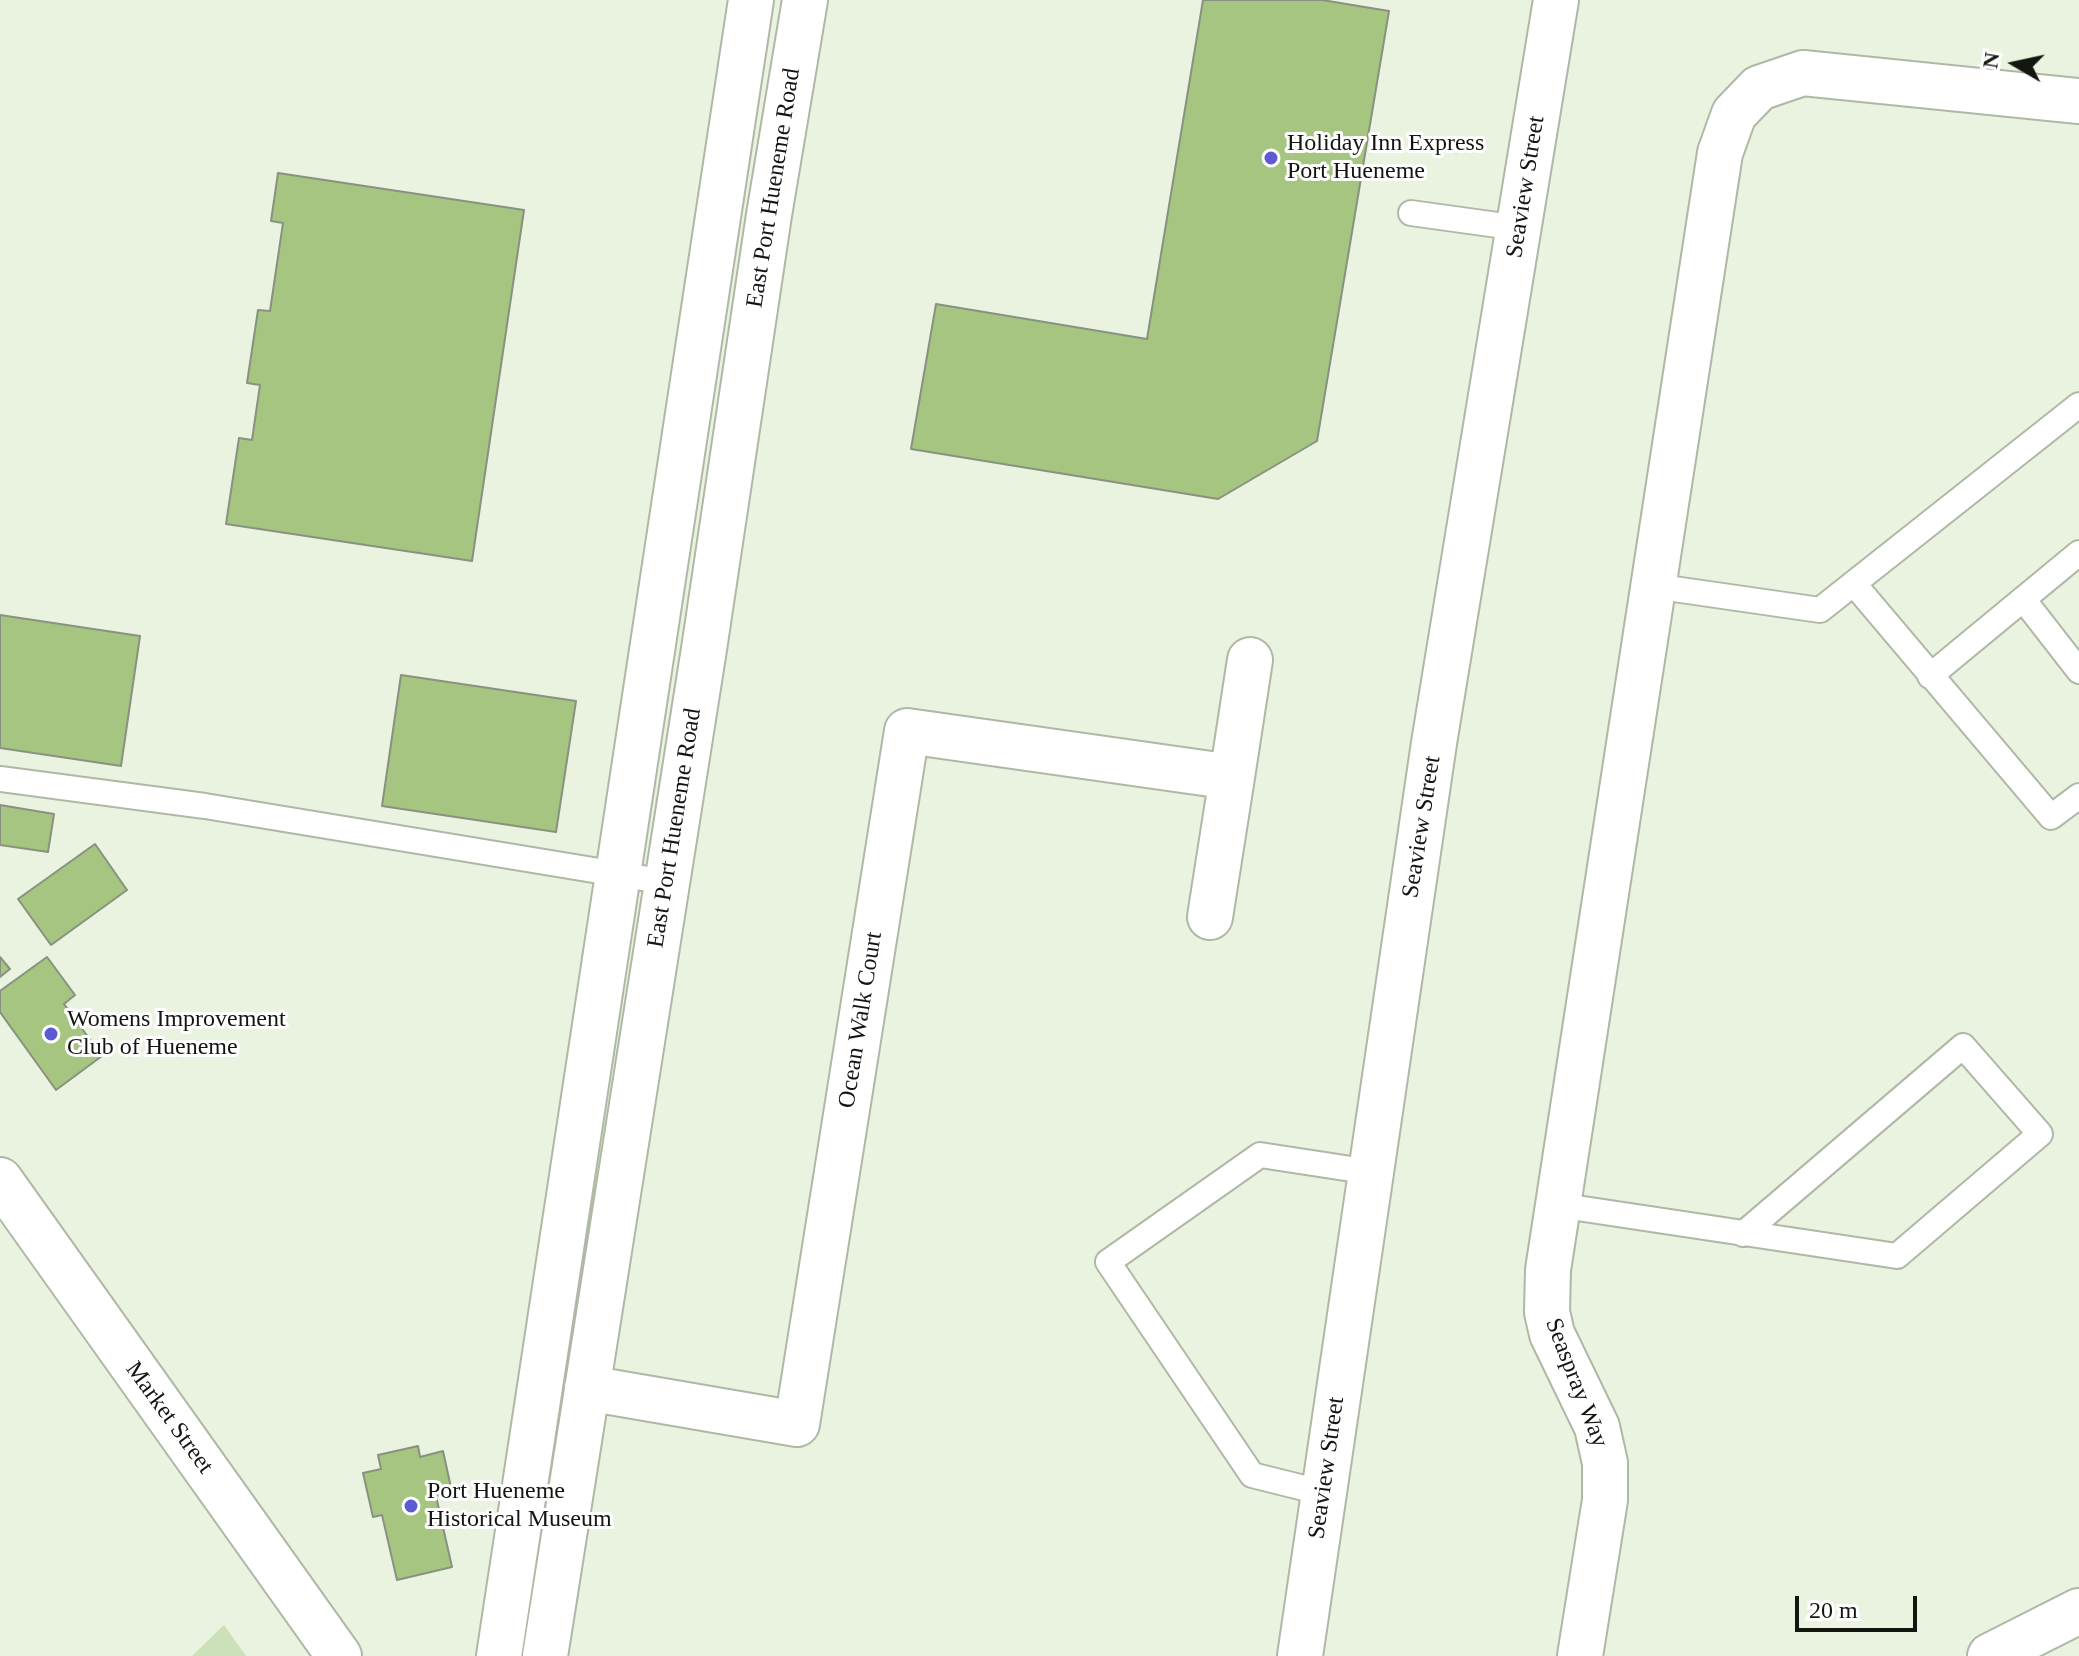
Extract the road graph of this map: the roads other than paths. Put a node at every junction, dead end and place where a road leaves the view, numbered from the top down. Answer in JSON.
{"nodes":[{"id":1,"x":751,"y":0,"type":"edge"},
{"id":2,"x":805,"y":0,"type":"edge"},
{"id":3,"x":1556,"y":0,"type":"edge"},
{"id":4,"x":2079,"y":101,"type":"edge"},
{"id":5,"x":1411,"y":213,"type":"dead end"},
{"id":6,"x":1519,"y":228,"type":"junction"},
{"id":7,"x":2079,"y":405,"type":"edge"},
{"id":8,"x":2079,"y":553,"type":"edge"},
{"id":9,"x":1854,"y":584,"type":"junction"},
{"id":10,"x":1653,"y":586,"type":"junction"},
{"id":11,"x":2023,"y":599,"type":"junction"},
{"id":12,"x":1250,"y":660,"type":"dead end"},
{"id":13,"x":2079,"y":671,"type":"edge"},
{"id":14,"x":1930,"y":676,"type":"junction"},
{"id":15,"x":1232,"y":777,"type":"junction"},
{"id":16,"x":0,"y":779,"type":"edge"},
{"id":17,"x":2079,"y":796,"type":"edge"},
{"id":18,"x":617,"y":873,"type":"junction"},
{"id":19,"x":666,"y":882,"type":"junction"},
{"id":20,"x":1210,"y":917,"type":"dead end"},
{"id":21,"x":1371,"y":1172,"type":"junction"},
{"id":22,"x":0,"y":1180,"type":"edge"},
{"id":23,"x":1557,"y":1205,"type":"junction"},
{"id":24,"x":1743,"y":1234,"type":"junction"},
{"id":25,"x":587,"y":1388,"type":"junction"},
{"id":26,"x":1324,"y":1493,"type":"junction"},
{"id":27,"x":2079,"y":1611,"type":"edge"},
{"id":28,"x":339,"y":1656,"type":"edge"},
{"id":29,"x":499,"y":1656,"type":"edge"},
{"id":30,"x":545,"y":1656,"type":"edge"},
{"id":31,"x":1300,"y":1656,"type":"edge"},
{"id":32,"x":1580,"y":1656,"type":"edge"},
{"id":33,"x":1990,"y":1656,"type":"edge"}],
"edges":[{"from":1,"to":18,"type":"street","name":"East Port Hueneme Road"},
{"from":2,"to":19,"type":"street","name":"East Port Hueneme Road"},
{"from":3,"to":6,"type":"street","name":"Seaview Street"},
{"from":4,"to":10,"type":"street","name":"Seaspray Way"},
{"from":5,"to":6,"type":"lane"},
{"from":6,"to":21,"type":"street","name":"Seaview Street"},
{"from":7,"to":9,"type":"lane"},
{"from":8,"to":11,"type":"lane"},
{"from":9,"to":10,"type":"lane"},
{"from":9,"to":14,"type":"lane"},
{"from":10,"to":23,"type":"street","name":"Seaspray Way"},
{"from":11,"to":13,"type":"lane"},
{"from":11,"to":14,"type":"lane"},
{"from":12,"to":15,"type":"street"},
{"from":14,"to":17,"type":"lane"},
{"from":15,"to":20,"type":"street"},
{"from":15,"to":25,"type":"street","name":"Ocean Walk Court"},
{"from":16,"to":18,"type":"lane"},
{"from":18,"to":19,"type":"lane"},
{"from":18,"to":29,"type":"street","name":"East Port Hueneme Road"},
{"from":19,"to":25,"type":"street","name":"East Port Hueneme Road"},
{"from":21,"to":26,"type":"street","name":"Seaview Street"},
{"from":21,"to":26,"type":"lane"},
{"from":22,"to":28,"type":"street","name":"Market Street"},
{"from":23,"to":24,"type":"lane"},
{"from":23,"to":32,"type":"street","name":"Seaspray Way"},
{"from":24,"to":24,"type":"lane"},
{"from":25,"to":30,"type":"street","name":"East Port Hueneme Road"},
{"from":26,"to":31,"type":"street","name":"Seaview Street"},
{"from":27,"to":33,"type":"street"}]}
